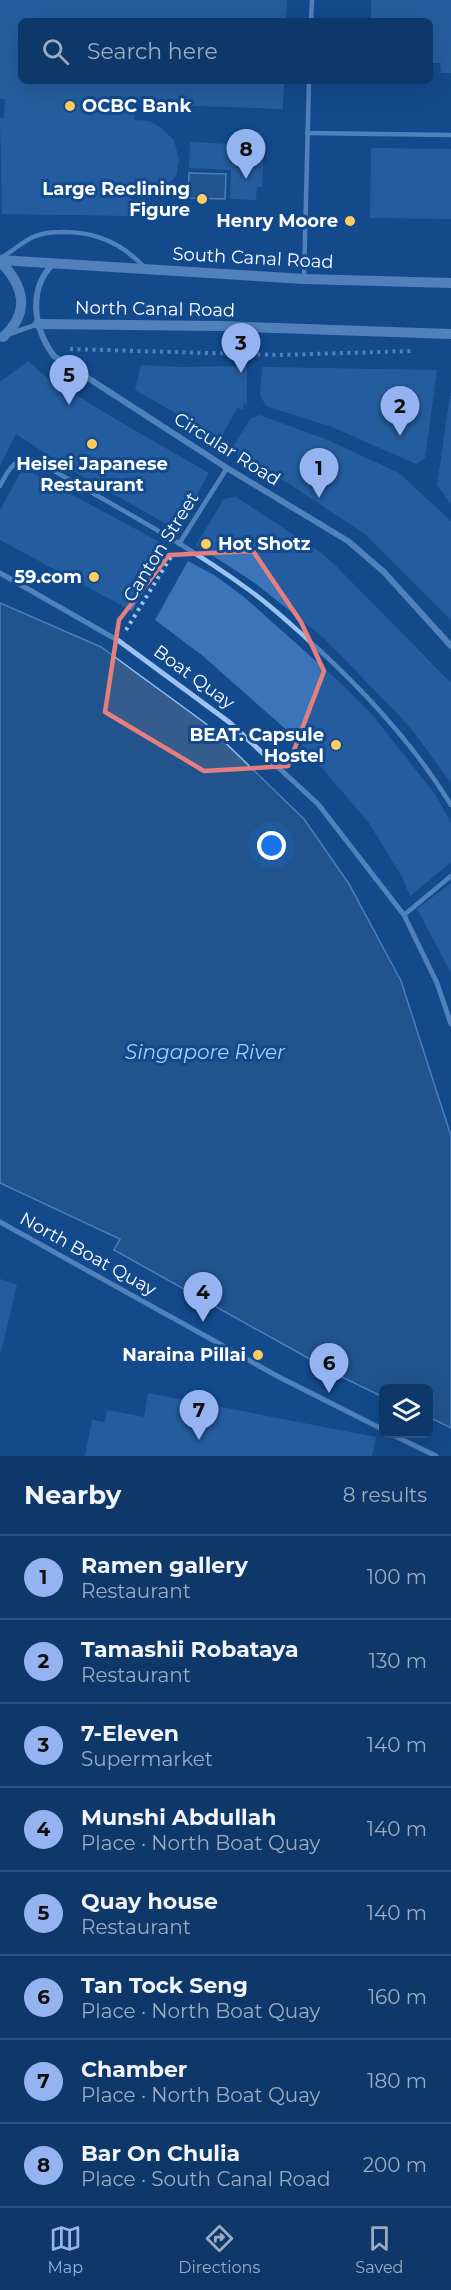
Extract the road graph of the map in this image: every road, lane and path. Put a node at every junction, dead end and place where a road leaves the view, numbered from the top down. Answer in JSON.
{"nodes":[{"id":1,"x":312,"y":0,"type":"edge"},
{"id":2,"x":312,"y":18,"type":"edge"},
{"id":3,"x":309,"y":84,"type":"edge"},
{"id":4,"x":307,"y":133,"type":"junction"},
{"id":5,"x":451,"y":135,"type":"edge"},
{"id":6,"x":0,"y":260,"type":"edge"},
{"id":7,"x":54,"y":263,"type":"junction"},
{"id":8,"x":146,"y":268,"type":"junction"},
{"id":9,"x":304,"y":279,"type":"junction"},
{"id":10,"x":451,"y":283,"type":"edge"},
{"id":11,"x":38,"y":324,"type":"junction"},
{"id":12,"x":451,"y":334,"type":"edge"},
{"id":13,"x":2,"y":338,"type":"edge"},
{"id":14,"x":48,"y":349,"type":"junction"},
{"id":15,"x":416,"y":351,"type":"dead end"},
{"id":16,"x":227,"y":468,"type":"junction"},
{"id":17,"x":0,"y":486,"type":"edge"},
{"id":18,"x":179,"y":543,"type":"junction"},
{"id":19,"x":0,"y":573,"type":"edge"},
{"id":20,"x":119,"y":641,"type":"junction"},
{"id":21,"x":451,"y":646,"type":"edge"},
{"id":22,"x":451,"y":805,"type":"edge"},
{"id":23,"x":451,"y":876,"type":"edge"},
{"id":24,"x":404,"y":915,"type":"junction"},
{"id":25,"x":451,"y":1024,"type":"edge"},
{"id":26,"x":0,"y":1222,"type":"edge"},
{"id":27,"x":379,"y":1427,"type":"edge"},
{"id":28,"x":399,"y":1438,"type":"edge"},
{"id":29,"x":436,"y":1456,"type":"edge"}],
"edges":[{"from":1,"to":2,"type":"lane"},
{"from":3,"to":4,"type":"lane"},
{"from":4,"to":5,"type":"lane"},
{"from":4,"to":9,"type":"lane"},
{"from":6,"to":7,"type":"street","name":"South Canal Road"},
{"from":6,"to":8,"type":"lane"},
{"from":6,"to":13,"type":"street"},
{"from":7,"to":8,"type":"street","name":"South Canal Road"},
{"from":7,"to":11,"type":"street","name":"Circular Road"},
{"from":8,"to":9,"type":"street","name":"South Canal Road"},
{"from":9,"to":10,"type":"street","name":"South Canal Road"},
{"from":11,"to":12,"type":"street","name":"North Canal Road"},
{"from":11,"to":13,"type":"lane"},
{"from":11,"to":14,"type":"street","name":"Circular Road"},
{"from":14,"to":15,"type":"path"},
{"from":14,"to":16,"type":"street","name":"Circular Road"},
{"from":16,"to":18,"type":"lane","name":"Canton Street"},
{"from":16,"to":21,"type":"street","name":"Circular Road"},
{"from":17,"to":18,"type":"lane"},
{"from":18,"to":20,"type":"path","name":"Canton Street"},
{"from":18,"to":22,"type":"lane"},
{"from":19,"to":20,"type":"street","name":"Boat Quay"},
{"from":20,"to":24,"type":"street","name":"Boat Quay"},
{"from":23,"to":24,"type":"lane"},
{"from":24,"to":25,"type":"street","name":"Boat Quay"},
{"from":26,"to":27,"type":"street","name":"North Boat Quay"},
{"from":28,"to":29,"type":"street"}]}
